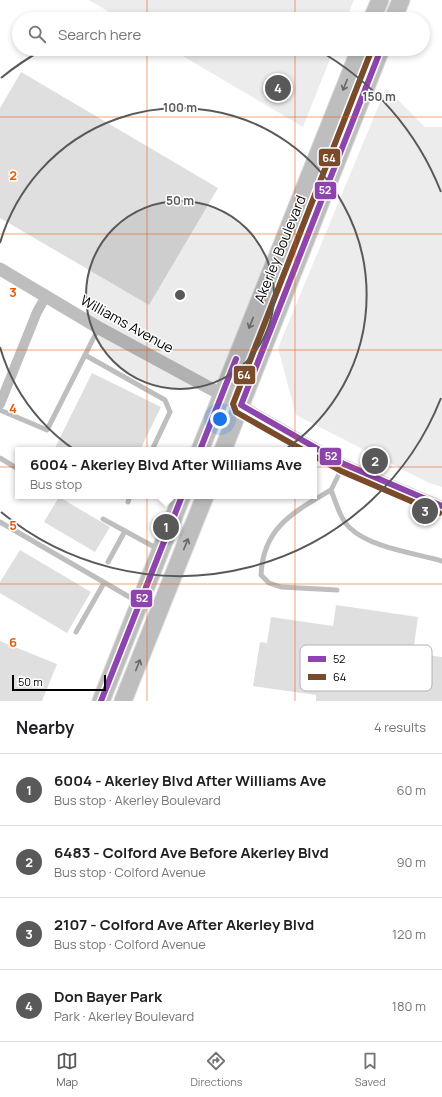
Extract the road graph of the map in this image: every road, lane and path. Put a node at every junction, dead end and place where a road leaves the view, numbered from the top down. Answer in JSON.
{"nodes":[{"id":1,"x":380,"y":0,"type":"edge"},
{"id":2,"x":401,"y":0,"type":"edge"},
{"id":3,"x":375,"y":12,"type":"edge"},
{"id":4,"x":396,"y":12,"type":"edge"},
{"id":5,"x":357,"y":56,"type":"edge"},
{"id":6,"x":378,"y":56,"type":"edge"},
{"id":7,"x":0,"y":269,"type":"edge"},
{"id":8,"x":46,"y":296,"type":"junction"},
{"id":9,"x":99,"y":328,"type":"junction"},
{"id":10,"x":85,"y":355,"type":"junction"},
{"id":11,"x":222,"y":395,"type":"junction"},
{"id":12,"x":0,"y":404,"type":"edge"},
{"id":13,"x":241,"y":405,"type":"junction"},
{"id":14,"x":0,"y":410,"type":"edge"},
{"id":15,"x":153,"y":447,"type":"edge"},
{"id":16,"x":201,"y":447,"type":"edge"},
{"id":17,"x":224,"y":447,"type":"edge"},
{"id":18,"x":314,"y":447,"type":"edge"},
{"id":19,"x":317,"y":449,"type":"edge"},
{"id":20,"x":0,"y":458,"type":"edge"},
{"id":21,"x":344,"y":464,"type":"junction"},
{"id":22,"x":15,"y":467,"type":"edge"},
{"id":23,"x":331,"y":490,"type":"junction"},
{"id":24,"x":317,"y":498,"type":"edge"},
{"id":25,"x":129,"y":499,"type":"edge"},
{"id":26,"x":181,"y":499,"type":"edge"},
{"id":27,"x":204,"y":499,"type":"edge"},
{"id":28,"x":316,"y":499,"type":"edge"},
{"id":29,"x":128,"y":502,"type":"dead end"},
{"id":30,"x":442,"y":506,"type":"edge"},
{"id":31,"x":103,"y":519,"type":"dead end"},
{"id":32,"x":0,"y":522,"type":"edge"},
{"id":33,"x":125,"y":531,"type":"junction"},
{"id":34,"x":161,"y":550,"type":"junction"},
{"id":35,"x":442,"y":561,"type":"edge"},
{"id":36,"x":108,"y":562,"type":"dead end"},
{"id":37,"x":104,"y":583,"type":"junction"},
{"id":38,"x":337,"y":590,"type":"dead end"},
{"id":39,"x":140,"y":603,"type":"junction"},
{"id":40,"x":76,"y":632,"type":"dead end"},
{"id":41,"x":101,"y":701,"type":"edge"},
{"id":42,"x":123,"y":701,"type":"edge"}],
"edges":[{"from":1,"to":3,"type":"main road"},
{"from":2,"to":4,"type":"main road"},
{"from":5,"to":11,"type":"main road","name":"Akerley Boulevard","one_way":true},
{"from":6,"to":13,"type":"main road","name":"Akerley Boulevard"},
{"from":7,"to":8,"type":"street","name":"Williams Avenue"},
{"from":8,"to":9,"type":"street","name":"Williams Avenue"},
{"from":8,"to":12,"type":"street"},
{"from":9,"to":10,"type":"lane"},
{"from":9,"to":11,"type":"street","name":"Williams Avenue"},
{"from":10,"to":14,"type":"lane"},
{"from":10,"to":15,"type":"lane"},
{"from":11,"to":13,"type":"street","name":"Williams Avenue"},
{"from":11,"to":16,"type":"main road","name":"Akerley Boulevard"},
{"from":13,"to":17,"type":"main road","name":"Akerley Boulevard"},
{"from":13,"to":18,"type":"street"},
{"from":19,"to":21,"type":"street"},
{"from":20,"to":22,"type":"lane"},
{"from":21,"to":23,"type":"lane"},
{"from":21,"to":30,"type":"street"},
{"from":23,"to":24,"type":"lane"},
{"from":23,"to":35,"type":"lane"},
{"from":25,"to":29,"type":"lane"},
{"from":26,"to":34,"type":"main road"},
{"from":42,"to":27,"type":"main road","one_way":true},
{"from":28,"to":38,"type":"lane"},
{"from":31,"to":33,"type":"lane"},
{"from":32,"to":37,"type":"lane"},
{"from":33,"to":34,"type":"lane"},
{"from":33,"to":36,"type":"lane"},
{"from":34,"to":39,"type":"main road"},
{"from":37,"to":39,"type":"lane"},
{"from":37,"to":40,"type":"lane"},
{"from":39,"to":41,"type":"main road"}]}
